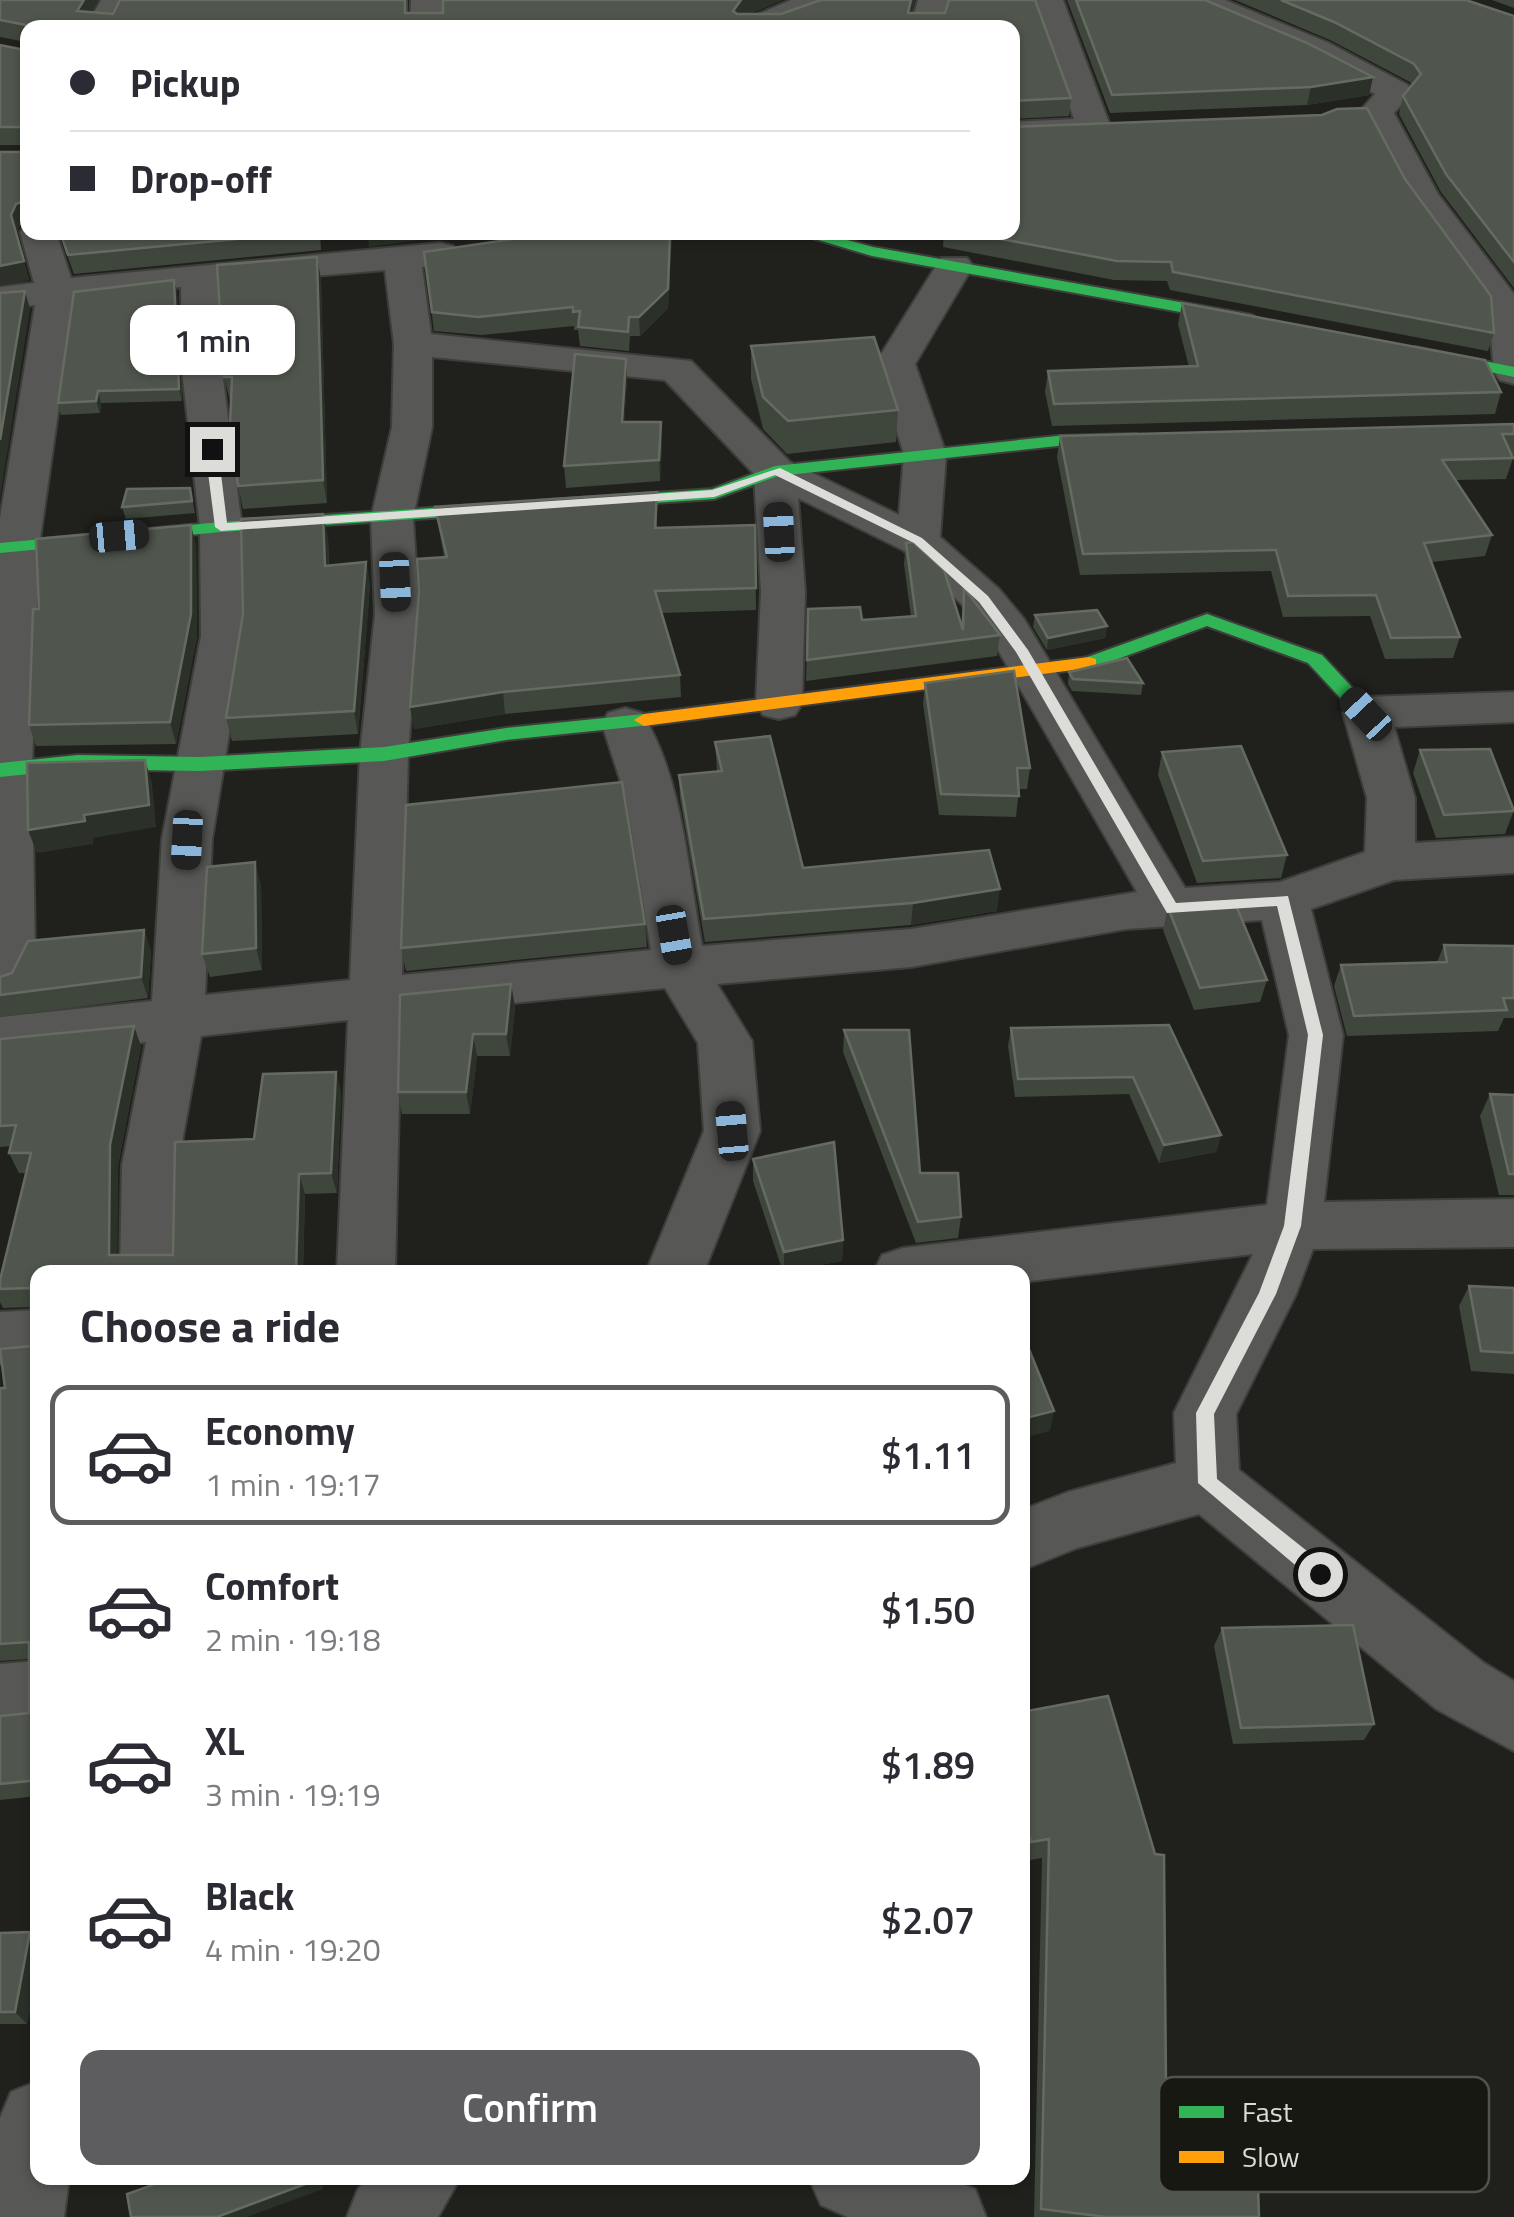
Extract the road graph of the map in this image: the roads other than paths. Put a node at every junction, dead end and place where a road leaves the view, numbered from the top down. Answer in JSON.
{"nodes":[{"id":1,"x":827,"y":0,"type":"edge"},
{"id":2,"x":1046,"y":0,"type":"edge"},
{"id":3,"x":1212,"y":2,"type":"edge"},
{"id":4,"x":771,"y":20,"type":"edge"},
{"id":5,"x":1376,"y":112,"type":"junction"},
{"id":6,"x":1340,"y":113,"type":"edge"},
{"id":7,"x":1133,"y":127,"type":"edge"},
{"id":8,"x":1094,"y":128,"type":"junction"},
{"id":9,"x":1020,"y":132,"type":"edge"},
{"id":10,"x":40,"y":240,"type":"edge"},
{"id":11,"x":837,"y":240,"type":"edge"},
{"id":12,"x":478,"y":248,"type":"edge"},
{"id":13,"x":402,"y":259,"type":"junction"},
{"id":14,"x":954,"y":266,"type":"junction"},
{"id":15,"x":200,"y":274,"type":"junction"},
{"id":16,"x":56,"y":292,"type":"junction"},
{"id":17,"x":0,"y":298,"type":"edge"},
{"id":18,"x":1279,"y":326,"type":"edge"},
{"id":19,"x":413,"y":344,"type":"junction"},
{"id":20,"x":1396,"y":348,"type":"edge"},
{"id":21,"x":1514,"y":372,"type":"edge"},
{"id":22,"x":1156,"y":439,"type":"edge"},
{"id":23,"x":926,"y":454,"type":"junction"},
{"id":24,"x":775,"y":471,"type":"junction"},
{"id":25,"x":392,"y":518,"type":"junction"},
{"id":26,"x":221,"y":527,"type":"junction"},
{"id":27,"x":918,"y":540,"type":"junction"},
{"id":28,"x":8,"y":547,"type":"edge"},
{"id":29,"x":1034,"y":672,"type":"junction"},
{"id":30,"x":779,"y":704,"type":"junction"},
{"id":31,"x":1514,"y":707,"type":"edge"},
{"id":32,"x":1366,"y":714,"type":"junction"},
{"id":33,"x":625,"y":724,"type":"junction"},
{"id":34,"x":384,"y":754,"type":"junction"},
{"id":35,"x":200,"y":764,"type":"junction"},
{"id":36,"x":4,"y":770,"type":"edge"},
{"id":37,"x":1514,"y":855,"type":"edge"},
{"id":38,"x":1390,"y":862,"type":"junction"},
{"id":39,"x":1283,"y":900,"type":"junction"},
{"id":40,"x":1172,"y":909,"type":"junction"},
{"id":41,"x":680,"y":969,"type":"junction"},
{"id":42,"x":0,"y":978,"type":"edge"},
{"id":43,"x":378,"y":997,"type":"junction"},
{"id":44,"x":178,"y":1016,"type":"junction"},
{"id":45,"x":0,"y":1037,"type":"edge"},
{"id":46,"x":1514,"y":1223,"type":"edge"},
{"id":47,"x":1293,"y":1226,"type":"junction"},
{"id":48,"x":149,"y":1265,"type":"edge"},
{"id":49,"x":366,"y":1265,"type":"edge"},
{"id":50,"x":678,"y":1265,"type":"edge"},
{"id":51,"x":983,"y":1265,"type":"edge"},
{"id":52,"x":30,"y":1336,"type":"edge"},
{"id":53,"x":0,"y":1338,"type":"edge"},
{"id":54,"x":1208,"y":1483,"type":"junction"},
{"id":55,"x":1030,"y":1538,"type":"edge"},
{"id":56,"x":30,"y":1694,"type":"edge"},
{"id":57,"x":0,"y":1697,"type":"edge"},
{"id":58,"x":1514,"y":1718,"type":"edge"},
{"id":59,"x":30,"y":2179,"type":"edge"},
{"id":60,"x":415,"y":2185,"type":"edge"},
{"id":61,"x":866,"y":2185,"type":"edge"},
{"id":62,"x":25,"y":2217,"type":"edge"},
{"id":63,"x":386,"y":2217,"type":"edge"},
{"id":64,"x":947,"y":2217,"type":"edge"}],
"edges":[{"from":1,"to":4,"type":"street"},
{"from":2,"to":8,"type":"street"},
{"from":3,"to":5,"type":"street"},
{"from":5,"to":6,"type":"street"},
{"from":5,"to":21,"type":"street"},
{"from":7,"to":8,"type":"street"},
{"from":8,"to":9,"type":"street"},
{"from":10,"to":16,"type":"street"},
{"from":11,"to":14,"type":"street"},
{"from":12,"to":13,"type":"street"},
{"from":13,"to":15,"type":"street"},
{"from":13,"to":19,"type":"street"},
{"from":14,"to":18,"type":"street"},
{"from":14,"to":23,"type":"street"},
{"from":15,"to":16,"type":"street"},
{"from":15,"to":26,"type":"street"},
{"from":16,"to":17,"type":"street"},
{"from":16,"to":28,"type":"street"},
{"from":19,"to":24,"type":"street"},
{"from":19,"to":25,"type":"street"},
{"from":20,"to":21,"type":"street"},
{"from":22,"to":23,"type":"street"},
{"from":23,"to":24,"type":"street"},
{"from":23,"to":27,"type":"street"},
{"from":24,"to":25,"type":"street"},
{"from":24,"to":27,"type":"street"},
{"from":24,"to":30,"type":"street"},
{"from":25,"to":26,"type":"street"},
{"from":25,"to":34,"type":"street"},
{"from":26,"to":28,"type":"street"},
{"from":26,"to":35,"type":"street"},
{"from":27,"to":29,"type":"street"},
{"from":28,"to":36,"type":"street"},
{"from":29,"to":30,"type":"street"},
{"from":29,"to":32,"type":"street"},
{"from":29,"to":40,"type":"street"},
{"from":30,"to":33,"type":"street"},
{"from":31,"to":32,"type":"street"},
{"from":32,"to":38,"type":"street"},
{"from":33,"to":34,"type":"street"},
{"from":33,"to":41,"type":"street"},
{"from":34,"to":35,"type":"street"},
{"from":34,"to":43,"type":"street"},
{"from":35,"to":36,"type":"street"},
{"from":35,"to":44,"type":"street"},
{"from":36,"to":42,"type":"street"},
{"from":37,"to":38,"type":"street"},
{"from":38,"to":39,"type":"street"},
{"from":39,"to":40,"type":"street"},
{"from":39,"to":47,"type":"street"},
{"from":40,"to":41,"type":"street"},
{"from":41,"to":43,"type":"street"},
{"from":41,"to":50,"type":"street"},
{"from":43,"to":44,"type":"street"},
{"from":43,"to":49,"type":"street"},
{"from":44,"to":45,"type":"street"},
{"from":44,"to":48,"type":"street"},
{"from":46,"to":47,"type":"street"},
{"from":47,"to":51,"type":"street"},
{"from":47,"to":54,"type":"street"},
{"from":52,"to":53,"type":"street"},
{"from":54,"to":55,"type":"street"},
{"from":54,"to":58,"type":"street"},
{"from":56,"to":57,"type":"street"},
{"from":59,"to":62,"type":"street"},
{"from":60,"to":63,"type":"street"},
{"from":61,"to":64,"type":"street"}]}
